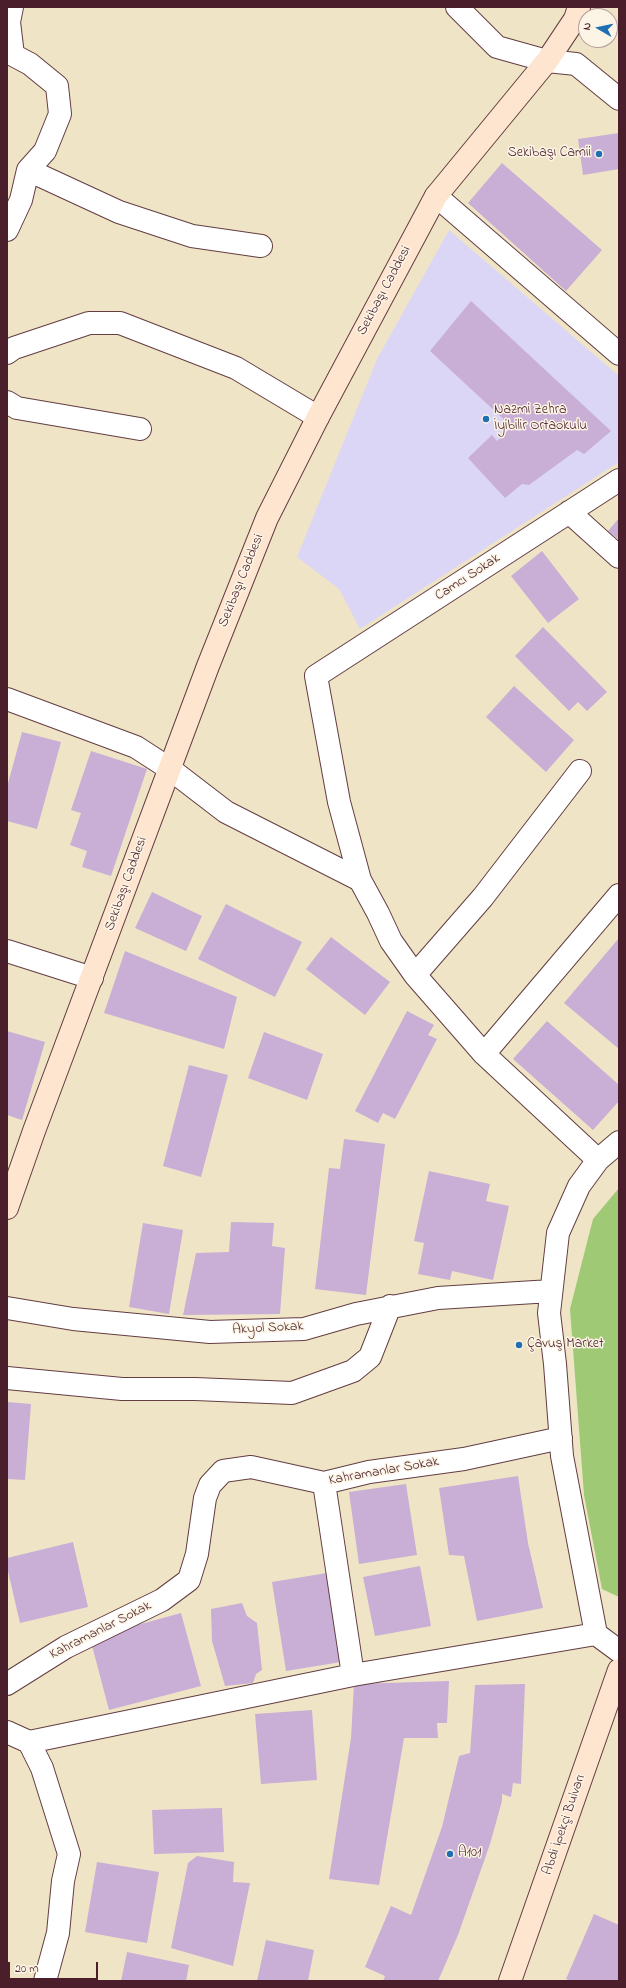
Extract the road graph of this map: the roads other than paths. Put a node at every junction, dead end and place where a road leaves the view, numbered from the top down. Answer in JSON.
{"nodes":[{"id":1,"x":12,"y":7,"type":"edge"},
{"id":2,"x":457,"y":7,"type":"edge"},
{"id":3,"x":579,"y":7,"type":"edge"},
{"id":4,"x":547,"y":61,"type":"junction"},
{"id":5,"x":619,"y":99,"type":"edge"},
{"id":6,"x":28,"y":170,"type":"junction"},
{"id":7,"x":436,"y":196,"type":"junction"},
{"id":8,"x":7,"y":230,"type":"edge"},
{"id":9,"x":262,"y":246,"type":"dead end"},
{"id":10,"x":7,"y":353,"type":"edge"},
{"id":11,"x":619,"y":354,"type":"edge"},
{"id":12,"x":7,"y":402,"type":"edge"},
{"id":13,"x":318,"y":417,"type":"junction"},
{"id":14,"x":140,"y":429,"type":"dead end"},
{"id":15,"x":619,"y":480,"type":"edge"},
{"id":16,"x":569,"y":512,"type":"junction"},
{"id":17,"x":619,"y":557,"type":"edge"},
{"id":18,"x":7,"y":699,"type":"edge"},
{"id":19,"x":170,"y":768,"type":"junction"},
{"id":20,"x":580,"y":771,"type":"dead end"},
{"id":21,"x":360,"y":880,"type":"junction"},
{"id":22,"x":619,"y":895,"type":"edge"},
{"id":23,"x":7,"y":951,"type":"edge"},
{"id":24,"x":415,"y":975,"type":"junction"},
{"id":25,"x":92,"y":978,"type":"junction"},
{"id":26,"x":484,"y":1054,"type":"junction"},
{"id":27,"x":619,"y":1142,"type":"edge"},
{"id":28,"x":598,"y":1160,"type":"junction"},
{"id":29,"x":7,"y":1208,"type":"edge"},
{"id":30,"x":551,"y":1291,"type":"junction"},
{"id":31,"x":390,"y":1306,"type":"junction"},
{"id":32,"x":7,"y":1308,"type":"edge"},
{"id":33,"x":7,"y":1378,"type":"edge"},
{"id":34,"x":559,"y":1429,"type":"junction"},
{"id":35,"x":324,"y":1483,"type":"junction"},
{"id":36,"x":596,"y":1634,"type":"junction"},
{"id":37,"x":619,"y":1651,"type":"edge"},
{"id":38,"x":619,"y":1670,"type":"edge"},
{"id":39,"x":353,"y":1674,"type":"junction"},
{"id":40,"x":7,"y":1684,"type":"edge"},
{"id":41,"x":7,"y":1732,"type":"edge"},
{"id":42,"x":29,"y":1742,"type":"junction"},
{"id":43,"x":45,"y":1981,"type":"edge"},
{"id":44,"x":510,"y":1981,"type":"edge"}],
"edges":[{"from":1,"to":6,"type":"street"},
{"from":2,"to":4,"type":"street"},
{"from":3,"to":4,"type":"street","name":"Sekibaşı Caddesi"},
{"from":4,"to":5,"type":"street"},
{"from":4,"to":7,"type":"street","name":"Sekibaşı Caddesi"},
{"from":6,"to":8,"type":"street"},
{"from":6,"to":9,"type":"street"},
{"from":7,"to":11,"type":"street"},
{"from":7,"to":13,"type":"street","name":"Sekibaşı Caddesi"},
{"from":10,"to":13,"type":"street"},
{"from":12,"to":14,"type":"street"},
{"from":13,"to":19,"type":"street","name":"Sekibaşı Caddesi"},
{"from":15,"to":16,"type":"street","name":"Camcı Sokak"},
{"from":16,"to":17,"type":"street"},
{"from":16,"to":21,"type":"street","name":"Camcı Sokak"},
{"from":18,"to":19,"type":"street"},
{"from":19,"to":21,"type":"street"},
{"from":19,"to":25,"type":"street","name":"Sekibaşı Caddesi"},
{"from":20,"to":24,"type":"street"},
{"from":21,"to":24,"type":"street"},
{"from":22,"to":26,"type":"street"},
{"from":23,"to":25,"type":"street"},
{"from":24,"to":26,"type":"street"},
{"from":25,"to":29,"type":"street","name":"Sekibaşı Caddesi"},
{"from":26,"to":28,"type":"street"},
{"from":27,"to":28,"type":"street"},
{"from":28,"to":30,"type":"street"},
{"from":30,"to":31,"type":"street","name":"Akyol Sokak"},
{"from":30,"to":34,"type":"street"},
{"from":31,"to":32,"type":"street","name":"Akyol Sokak"},
{"from":31,"to":33,"type":"street"},
{"from":34,"to":35,"type":"street","name":"Kahramanlar Sokak"},
{"from":34,"to":36,"type":"street"},
{"from":35,"to":39,"type":"street"},
{"from":35,"to":40,"type":"street","name":"Kahramanlar Sokak"},
{"from":36,"to":37,"type":"street"},
{"from":36,"to":39,"type":"street"},
{"from":38,"to":44,"type":"street","name":"Abdi İpekçi Bulvarı"},
{"from":39,"to":42,"type":"street"},
{"from":41,"to":42,"type":"street"},
{"from":42,"to":43,"type":"street"}]}
